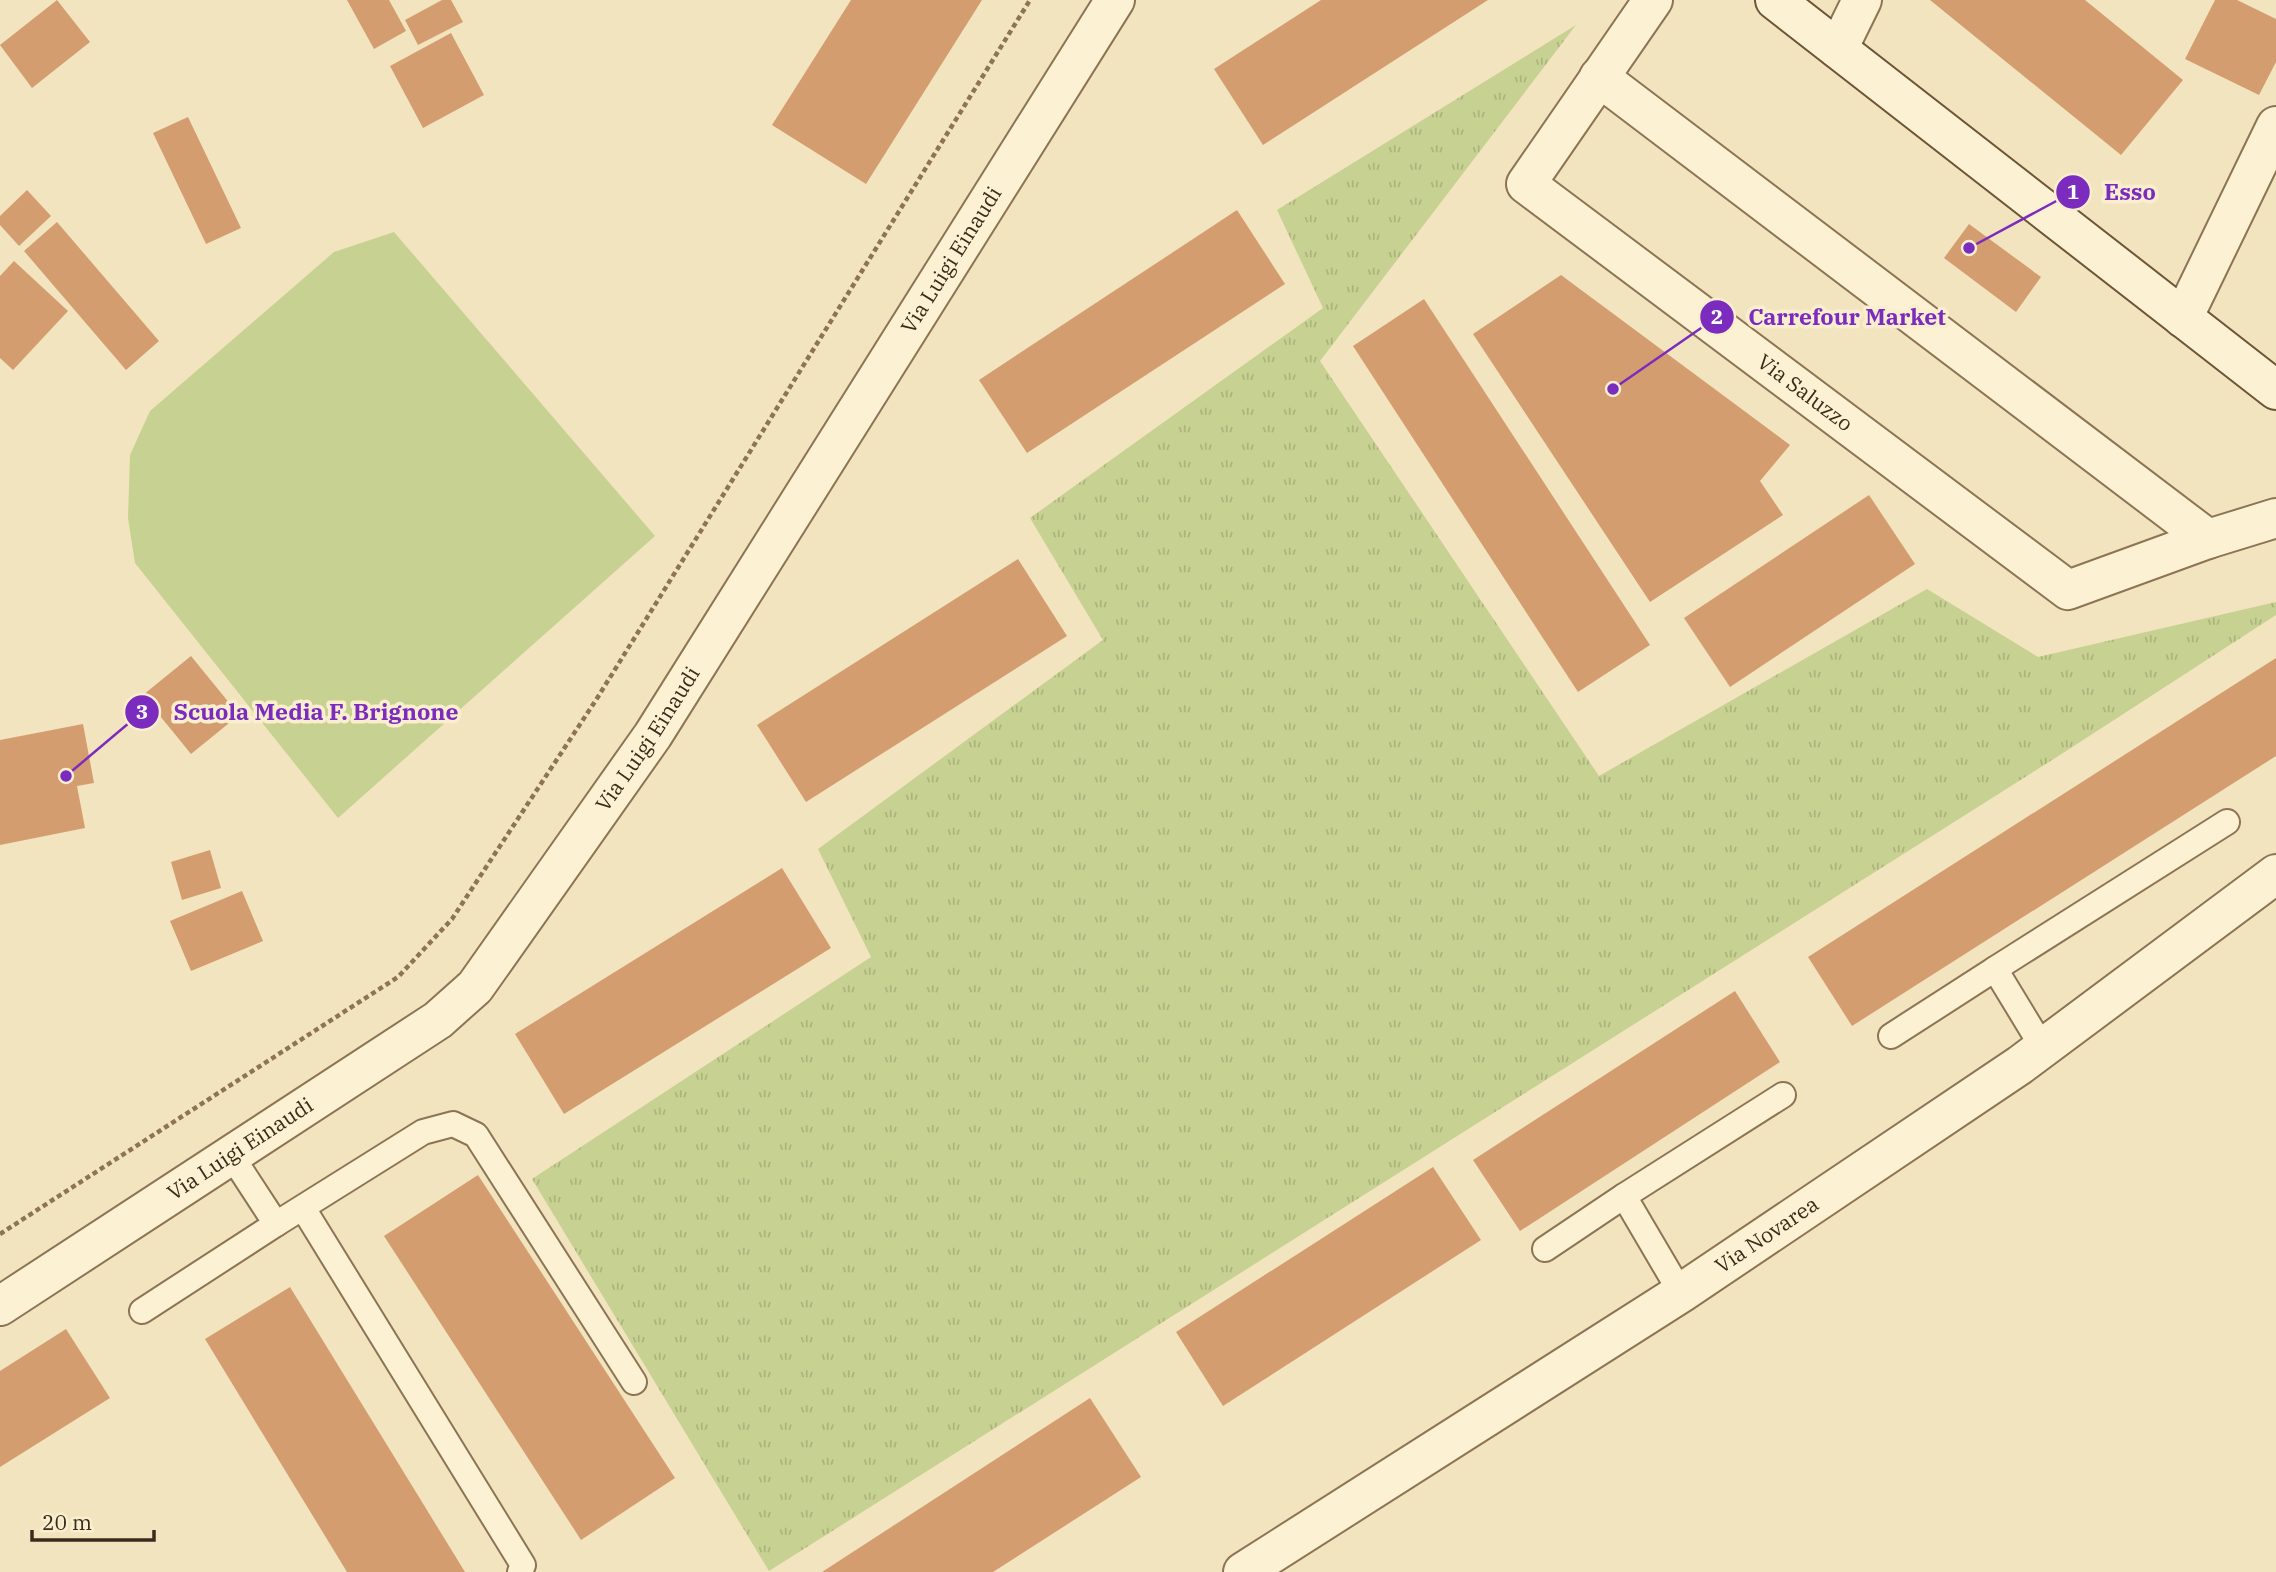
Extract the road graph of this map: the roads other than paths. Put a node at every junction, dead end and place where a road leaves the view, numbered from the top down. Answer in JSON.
{"nodes":[{"id":1,"x":1115,"y":0,"type":"edge"},
{"id":2,"x":1653,"y":0,"type":"edge"},
{"id":3,"x":1775,"y":0,"type":"edge"},
{"id":4,"x":1862,"y":0,"type":"edge"},
{"id":5,"x":1838,"y":50,"type":"junction"},
{"id":6,"x":1599,"y":77,"type":"junction"},
{"id":7,"x":2276,"y":126,"type":"edge"},
{"id":8,"x":2183,"y":318,"type":"junction"},
{"id":9,"x":2276,"y":390,"type":"edge"},
{"id":10,"x":2276,"y":518,"type":"edge"},
{"id":11,"x":2208,"y":539,"type":"junction"},
{"id":12,"x":2227,"y":822,"type":"dead end"},
{"id":13,"x":2276,"y":874,"type":"edge"},
{"id":14,"x":1995,"y":969,"type":"junction"},
{"id":15,"x":1891,"y":1036,"type":"dead end"},
{"id":16,"x":2043,"y":1048,"type":"junction"},
{"id":17,"x":1783,"y":1095,"type":"dead end"},
{"id":18,"x":231,"y":1155,"type":"junction"},
{"id":19,"x":1624,"y":1196,"type":"junction"},
{"id":20,"x":303,"y":1208,"type":"junction"},
{"id":21,"x":276,"y":1224,"type":"junction"},
{"id":22,"x":1545,"y":1249,"type":"dead end"},
{"id":23,"x":1681,"y":1293,"type":"junction"},
{"id":24,"x":0,"y":1306,"type":"edge"},
{"id":25,"x":142,"y":1311,"type":"dead end"},
{"id":26,"x":634,"y":1382,"type":"dead end"},
{"id":27,"x":520,"y":1572,"type":"edge"},
{"id":28,"x":1243,"y":1572,"type":"edge"}],
"edges":[{"from":1,"to":18,"type":"street","name":"Via Luigi Einaudi"},
{"from":2,"to":6,"type":"street","name":"Via Saluzzo"},
{"from":3,"to":5,"type":"street"},
{"from":4,"to":5,"type":"street"},
{"from":5,"to":8,"type":"street"},
{"from":6,"to":11,"type":"street"},
{"from":6,"to":11,"type":"street","name":"Via Saluzzo"},
{"from":7,"to":8,"type":"street"},
{"from":8,"to":9,"type":"street"},
{"from":10,"to":11,"type":"street","name":"Via Saluzzo"},
{"from":12,"to":14,"type":"lane"},
{"from":13,"to":16,"type":"street","name":"Via Novarea"},
{"from":14,"to":15,"type":"lane"},
{"from":14,"to":16,"type":"lane"},
{"from":16,"to":23,"type":"street","name":"Via Novarea"},
{"from":17,"to":19,"type":"lane"},
{"from":18,"to":21,"type":"lane"},
{"from":18,"to":24,"type":"street","name":"Via Luigi Einaudi"},
{"from":19,"to":22,"type":"lane"},
{"from":19,"to":23,"type":"lane"},
{"from":20,"to":21,"type":"lane"},
{"from":20,"to":26,"type":"lane"},
{"from":20,"to":27,"type":"lane"},
{"from":21,"to":25,"type":"lane"},
{"from":23,"to":28,"type":"street","name":"Via Novarea"}]}
